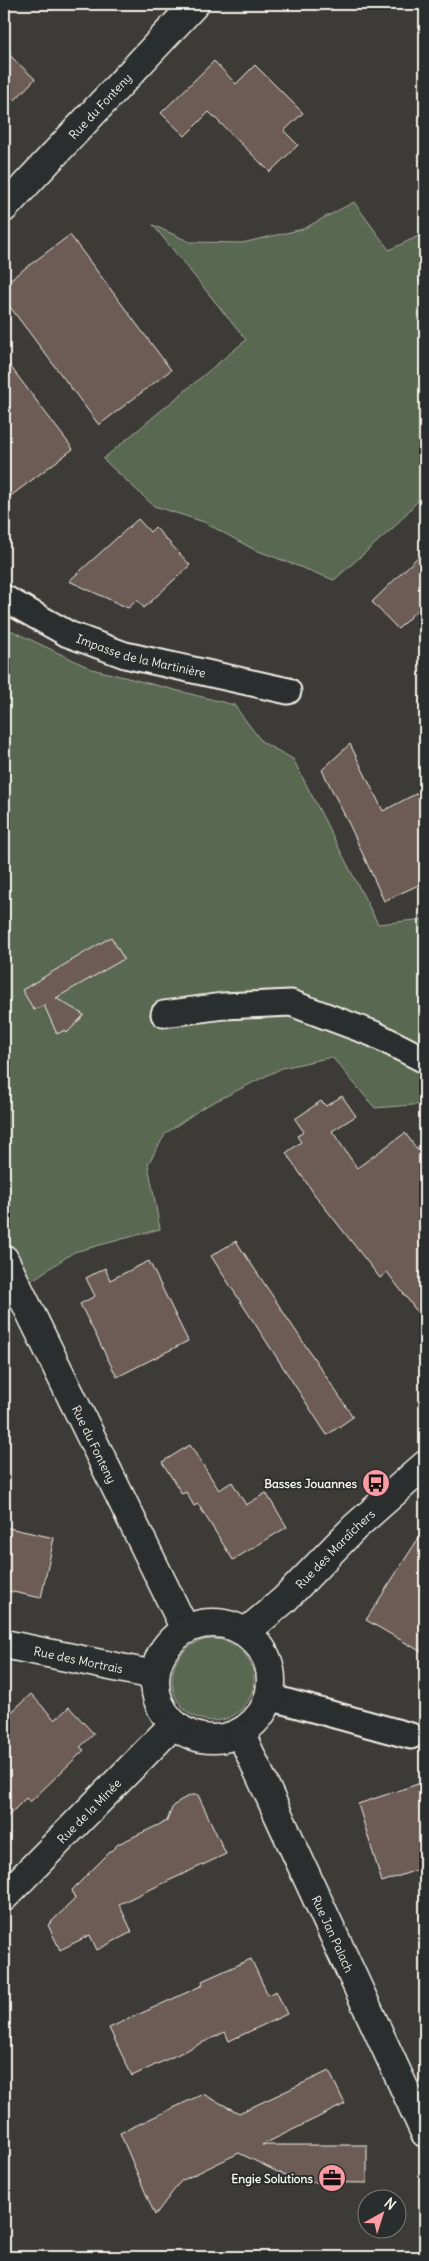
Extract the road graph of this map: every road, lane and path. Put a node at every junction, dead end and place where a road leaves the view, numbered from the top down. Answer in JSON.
{"nodes":[{"id":1,"x":194,"y":4,"type":"edge"},
{"id":2,"x":4,"y":208,"type":"edge"},
{"id":3,"x":4,"y":598,"type":"edge"},
{"id":4,"x":288,"y":692,"type":"dead end"},
{"id":5,"x":164,"y":1014,"type":"dead end"},
{"id":6,"x":425,"y":1060,"type":"edge"},
{"id":7,"x":4,"y":1259,"type":"edge"},
{"id":8,"x":425,"y":1465,"type":"edge"},
{"id":9,"x":185,"y":1629,"type":"junction"},
{"id":10,"x":246,"y":1632,"type":"junction"},
{"id":11,"x":4,"y":1644,"type":"edge"},
{"id":12,"x":154,"y":1675,"type":"junction"},
{"id":13,"x":270,"y":1697,"type":"junction"},
{"id":14,"x":174,"y":1724,"type":"junction"},
{"id":15,"x":241,"y":1734,"type":"junction"},
{"id":16,"x":412,"y":1736,"type":"dead end"},
{"id":17,"x":4,"y":1898,"type":"edge"},
{"id":18,"x":425,"y":2133,"type":"edge"}],
"edges":[{"from":1,"to":2,"type":"street","name":"Rue du Fonteny"},
{"from":3,"to":4,"type":"street","name":"Impasse de la Martinière"},
{"from":5,"to":6,"type":"street"},
{"from":7,"to":9,"type":"street","name":"Rue du Fonteny"},
{"from":8,"to":10,"type":"street","name":"Rue des Maraîchers"},
{"from":9,"to":10,"type":"street"},
{"from":9,"to":12,"type":"street"},
{"from":10,"to":13,"type":"street"},
{"from":11,"to":12,"type":"street","name":"Rue des Mortrais"},
{"from":12,"to":14,"type":"street"},
{"from":13,"to":15,"type":"street"},
{"from":13,"to":16,"type":"street"},
{"from":14,"to":15,"type":"street"},
{"from":14,"to":17,"type":"street","name":"Rue de la Minée"},
{"from":15,"to":18,"type":"street","name":"Rue Jan Palach"}]}
